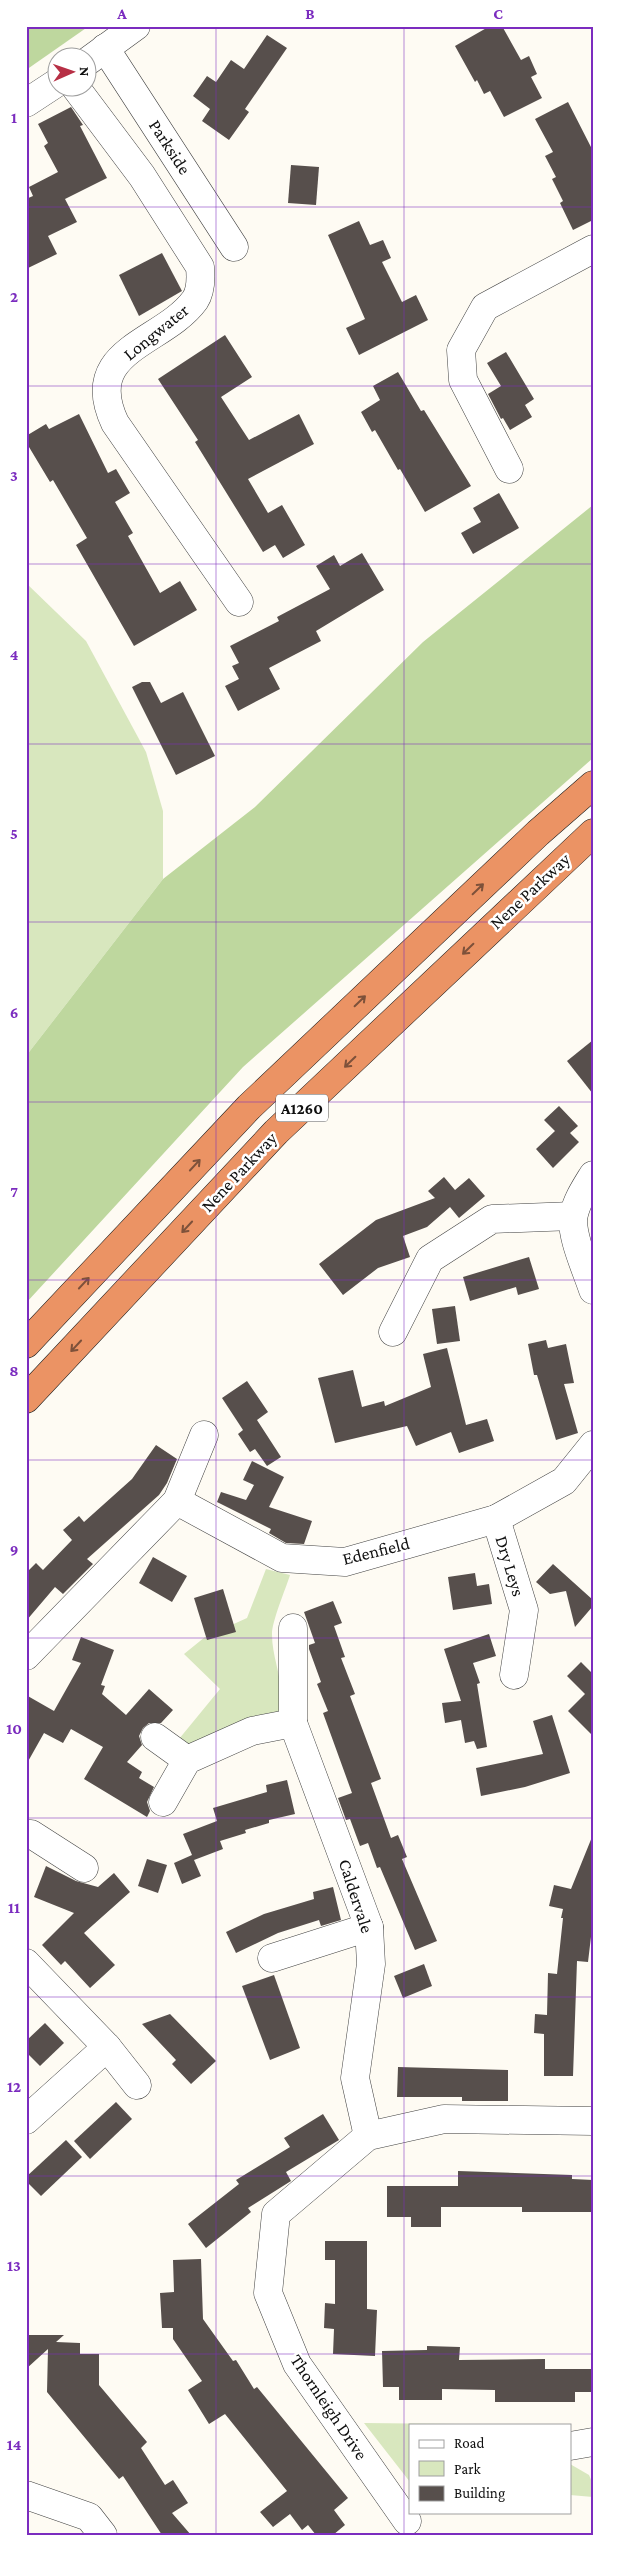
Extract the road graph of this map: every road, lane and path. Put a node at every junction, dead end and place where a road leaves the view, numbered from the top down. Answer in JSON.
{"nodes":[{"id":1,"x":136,"y":26,"type":"edge"},
{"id":2,"x":98,"y":53,"type":"edge"},
{"id":3,"x":98,"y":57,"type":"edge"},
{"id":4,"x":48,"y":89,"type":"edge"},
{"id":5,"x":83,"y":98,"type":"edge"},
{"id":6,"x":26,"y":103,"type":"edge"},
{"id":7,"x":234,"y":247,"type":"dead end"},
{"id":8,"x":593,"y":248,"type":"edge"},
{"id":9,"x":509,"y":469,"type":"dead end"},
{"id":10,"x":239,"y":602,"type":"dead end"},
{"id":11,"x":593,"y":785,"type":"edge"},
{"id":12,"x":593,"y":833,"type":"edge"},
{"id":13,"x":593,"y":1175,"type":"edge"},
{"id":14,"x":573,"y":1216,"type":"junction"},
{"id":15,"x":593,"y":1290,"type":"edge"},
{"id":16,"x":393,"y":1332,"type":"dead end"},
{"id":17,"x":26,"y":1344,"type":"edge"},
{"id":18,"x":26,"y":1399,"type":"edge"},
{"id":19,"x":204,"y":1435,"type":"dead end"},
{"id":20,"x":593,"y":1445,"type":"edge"},
{"id":21,"x":177,"y":1501,"type":"junction"},
{"id":22,"x":496,"y":1519,"type":"junction"},
{"id":23,"x":292,"y":1628,"type":"dead end"},
{"id":24,"x":26,"y":1656,"type":"edge"},
{"id":25,"x":514,"y":1675,"type":"dead end"},
{"id":26,"x":293,"y":1723,"type":"junction"},
{"id":27,"x":155,"y":1737,"type":"dead end"},
{"id":28,"x":187,"y":1760,"type":"junction"},
{"id":29,"x":163,"y":1802,"type":"dead end"},
{"id":30,"x":26,"y":1834,"type":"edge"},
{"id":31,"x":84,"y":1868,"type":"dead end"},
{"id":32,"x":369,"y":1927,"type":"junction"},
{"id":33,"x":272,"y":1958,"type":"dead end"},
{"id":34,"x":26,"y":1963,"type":"edge"},
{"id":35,"x":107,"y":2047,"type":"junction"},
{"id":36,"x":137,"y":2085,"type":"dead end"},
{"id":37,"x":26,"y":2120,"type":"edge"},
{"id":38,"x":593,"y":2121,"type":"edge"},
{"id":39,"x":368,"y":2136,"type":"junction"},
{"id":40,"x":593,"y":2442,"type":"edge"},
{"id":41,"x":572,"y":2446,"type":"edge"},
{"id":42,"x":26,"y":2495,"type":"edge"},
{"id":43,"x":406,"y":2523,"type":"edge"},
{"id":44,"x":103,"y":2535,"type":"edge"}],
"edges":[{"from":1,"to":2,"type":"street"},
{"from":3,"to":7,"type":"street","name":"Parkside"},
{"from":4,"to":6,"type":"street"},
{"from":5,"to":10,"type":"street","name":"Longwater"},
{"from":8,"to":9,"type":"street"},
{"from":17,"to":11,"type":"highway","name":"Nene Parkway","number":"A1260","one_way":true},
{"from":12,"to":18,"type":"highway","name":"Nene Parkway","number":"A1260","one_way":true},
{"from":13,"to":14,"type":"street"},
{"from":14,"to":15,"type":"street"},
{"from":14,"to":16,"type":"street"},
{"from":19,"to":21,"type":"street"},
{"from":20,"to":22,"type":"street","name":"Dry Leys"},
{"from":21,"to":22,"type":"street","name":"Edenfield"},
{"from":21,"to":24,"type":"street"},
{"from":22,"to":25,"type":"street","name":"Dry Leys"},
{"from":23,"to":26,"type":"street","name":"Caldervale"},
{"from":26,"to":28,"type":"street"},
{"from":26,"to":32,"type":"street","name":"Caldervale"},
{"from":27,"to":28,"type":"street"},
{"from":28,"to":29,"type":"street"},
{"from":30,"to":31,"type":"street"},
{"from":32,"to":33,"type":"street"},
{"from":32,"to":39,"type":"street","name":"Caldervale"},
{"from":34,"to":35,"type":"street"},
{"from":35,"to":36,"type":"street"},
{"from":35,"to":37,"type":"street"},
{"from":38,"to":39,"type":"street","name":"Thornleigh Drive"},
{"from":39,"to":43,"type":"street","name":"Thornleigh Drive"},
{"from":40,"to":41,"type":"street"},
{"from":42,"to":44,"type":"street"}]}
